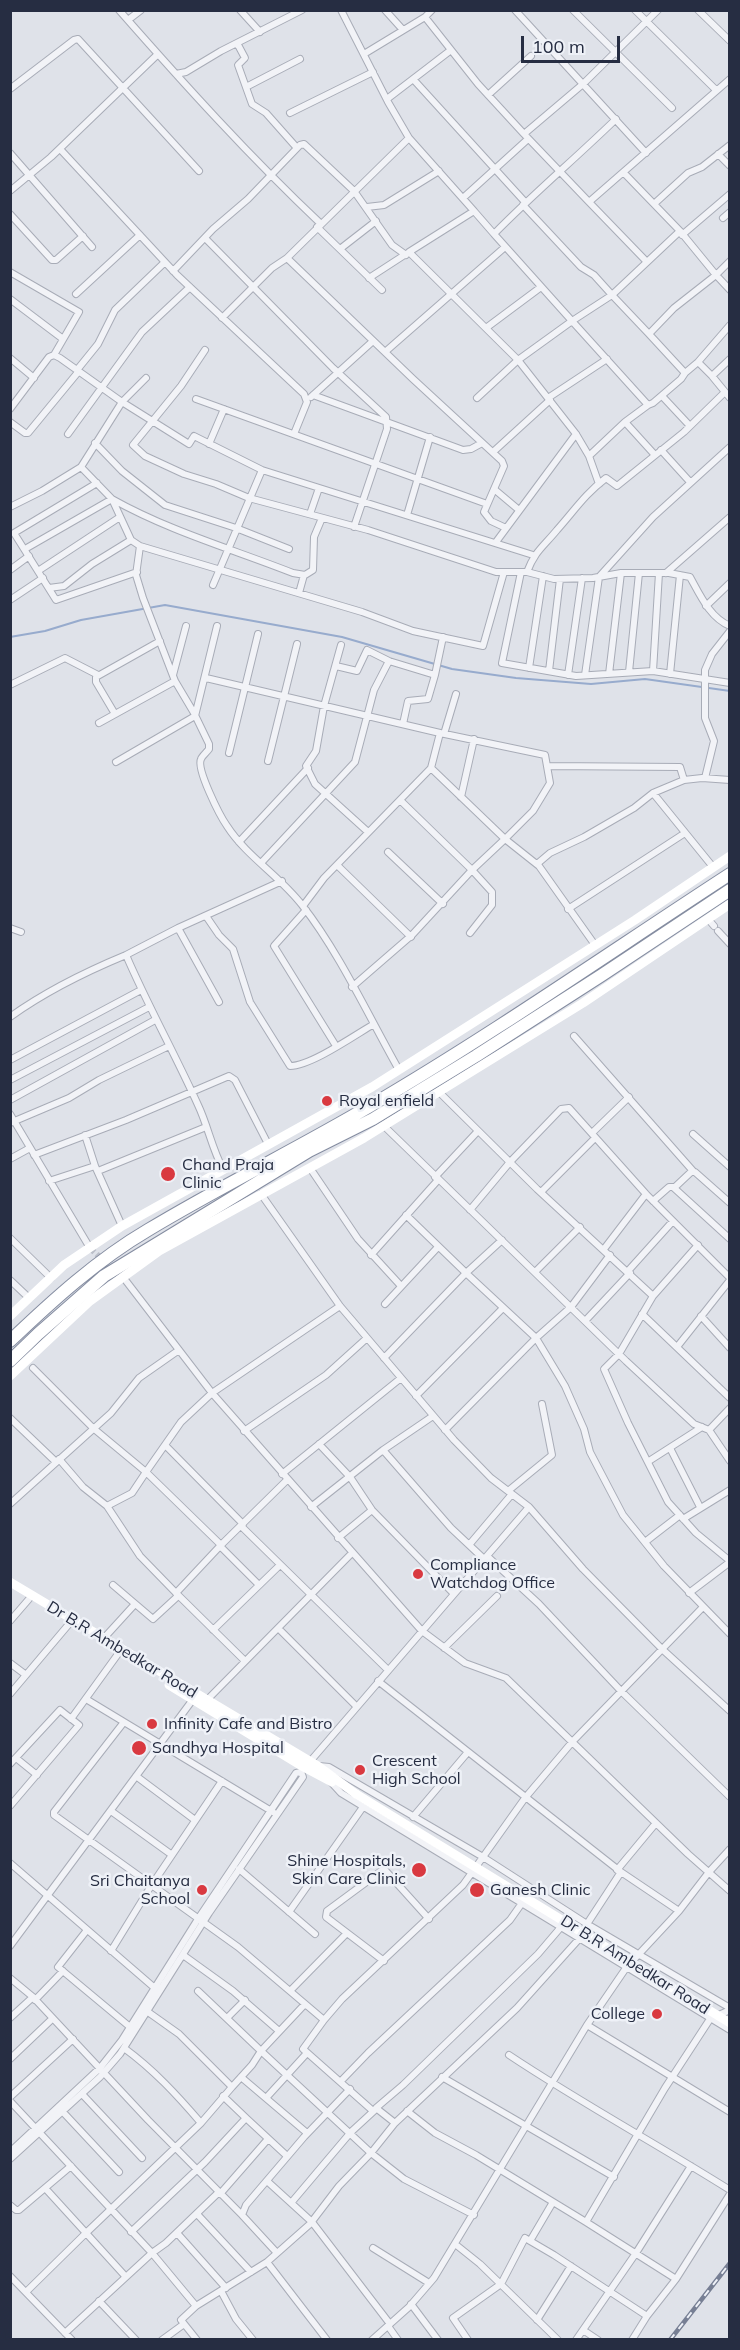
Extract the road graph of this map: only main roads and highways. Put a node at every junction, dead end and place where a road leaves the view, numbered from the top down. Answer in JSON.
{"nodes":[{"id":1,"x":729,"y":874,"type":"edge"},
{"id":2,"x":729,"y":890,"type":"edge"},
{"id":3,"x":10,"y":1341,"type":"edge"},
{"id":4,"x":10,"y":1361,"type":"edge"}],
"edges":[{"from":1,"to":3,"type":"highway"},
{"from":2,"to":4,"type":"highway"}]}
